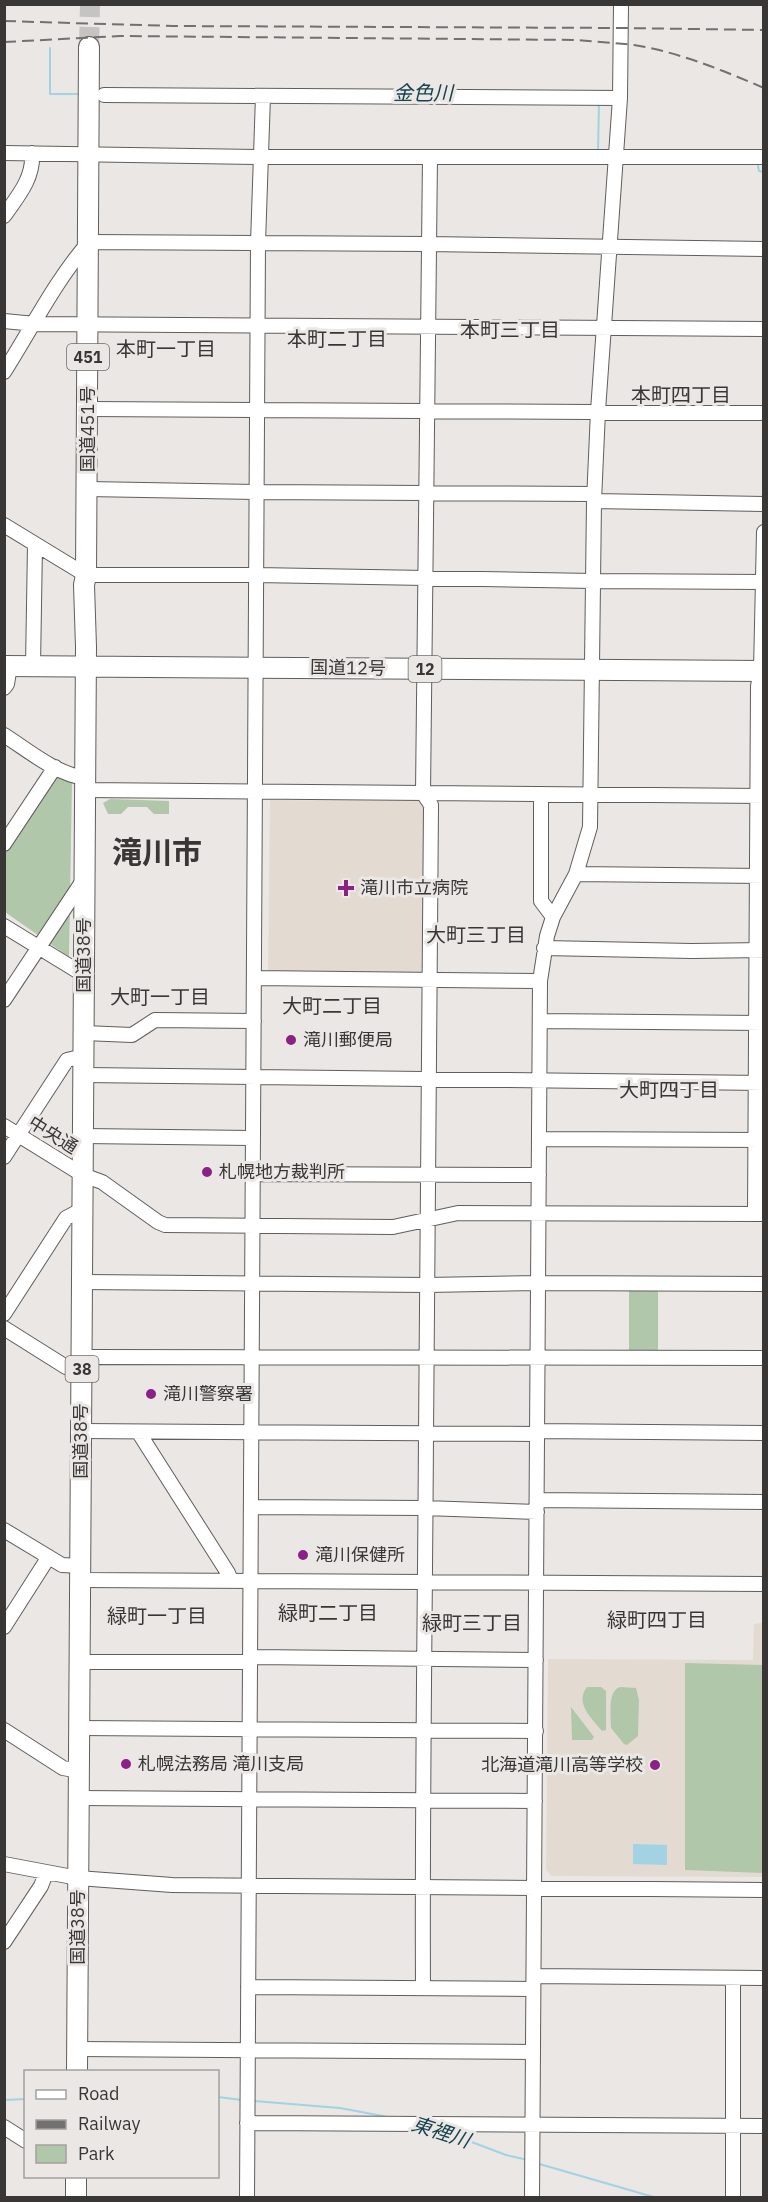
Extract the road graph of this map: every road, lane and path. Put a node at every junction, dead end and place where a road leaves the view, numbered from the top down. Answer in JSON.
{"nodes":[{"id":1,"x":621,"y":4,"type":"edge"},
{"id":2,"x":89,"y":47,"type":"tunnel mouth"},
{"id":3,"x":104,"y":95,"type":"dead end"},
{"id":4,"x":263,"y":96,"type":"junction"},
{"id":5,"x":620,"y":98,"type":"junction"},
{"id":6,"x":4,"y":153,"type":"edge"},
{"id":7,"x":32,"y":153,"type":"junction"},
{"id":8,"x":89,"y":154,"type":"junction"},
{"id":9,"x":260,"y":157,"type":"junction"},
{"id":10,"x":430,"y":157,"type":"junction"},
{"id":11,"x":764,"y":157,"type":"edge"},
{"id":12,"x":615,"y":158,"type":"junction"},
{"id":13,"x":4,"y":216,"type":"edge"},
{"id":14,"x":89,"y":242,"type":"junction"},
{"id":15,"x":258,"y":243,"type":"junction"},
{"id":16,"x":428,"y":244,"type":"junction"},
{"id":17,"x":608,"y":246,"type":"junction"},
{"id":18,"x":764,"y":249,"type":"edge"},
{"id":19,"x":4,"y":321,"type":"edge"},
{"id":20,"x":35,"y":324,"type":"junction"},
{"id":21,"x":88,"y":325,"type":"junction"},
{"id":22,"x":258,"y":325,"type":"junction"},
{"id":23,"x":428,"y":328,"type":"junction"},
{"id":24,"x":603,"y":329,"type":"junction"},
{"id":25,"x":764,"y":329,"type":"edge"},
{"id":26,"x":4,"y":372,"type":"edge"},
{"id":27,"x":257,"y":409,"type":"junction"},
{"id":28,"x":87,"y":410,"type":"junction"},
{"id":29,"x":427,"y":411,"type":"junction"},
{"id":30,"x":598,"y":411,"type":"junction"},
{"id":31,"x":764,"y":413,"type":"edge"},
{"id":32,"x":87,"y":489,"type":"junction"},
{"id":33,"x":257,"y":492,"type":"junction"},
{"id":34,"x":426,"y":494,"type":"junction"},
{"id":35,"x":594,"y":498,"type":"junction"},
{"id":36,"x":764,"y":504,"type":"edge"},
{"id":37,"x":5,"y":526,"type":"edge"},
{"id":38,"x":764,"y":532,"type":"edge"},
{"id":39,"x":35,"y":544,"type":"junction"},
{"id":40,"x":86,"y":575,"type":"junction"},
{"id":41,"x":256,"y":575,"type":"junction"},
{"id":42,"x":425,"y":577,"type":"junction"},
{"id":43,"x":594,"y":581,"type":"junction"},
{"id":44,"x":763,"y":582,"type":"edge"},
{"id":45,"x":7,"y":666,"type":"edge"},
{"id":46,"x":33,"y":666,"type":"junction"},
{"id":47,"x":86,"y":666,"type":"junction"},
{"id":48,"x":256,"y":667,"type":"junction"},
{"id":49,"x":425,"y":669,"type":"junction"},
{"id":50,"x":593,"y":669,"type":"junction"},
{"id":51,"x":762,"y":671,"type":"edge"},
{"id":52,"x":4,"y":688,"type":"edge"},
{"id":53,"x":4,"y":735,"type":"edge"},
{"id":54,"x":55,"y":767,"type":"junction"},
{"id":55,"x":85,"y":784,"type":"junction"},
{"id":56,"x":256,"y":792,"type":"junction"},
{"id":57,"x":423,"y":793,"type":"junction"},
{"id":58,"x":541,"y":794,"type":"junction"},
{"id":59,"x":592,"y":794,"type":"junction"},
{"id":60,"x":760,"y":796,"type":"edge"},
{"id":61,"x":4,"y":844,"type":"edge"},
{"id":62,"x":576,"y":874,"type":"junction"},
{"id":63,"x":760,"y":876,"type":"edge"},
{"id":64,"x":85,"y":878,"type":"junction"},
{"id":65,"x":553,"y":917,"type":"junction"},
{"id":66,"x":4,"y":926,"type":"edge"},
{"id":67,"x":38,"y":948,"type":"junction"},
{"id":68,"x":544,"y":948,"type":"junction"},
{"id":69,"x":760,"y":950,"type":"edge"},
{"id":70,"x":84,"y":975,"type":"junction"},
{"id":71,"x":254,"y":978,"type":"junction"},
{"id":72,"x":429,"y":980,"type":"junction"},
{"id":73,"x":540,"y":981,"type":"junction"},
{"id":74,"x":4,"y":1000,"type":"edge"},
{"id":75,"x":540,"y":1021,"type":"junction"},
{"id":76,"x":254,"y":1022,"type":"junction"},
{"id":77,"x":759,"y":1023,"type":"edge"},
{"id":78,"x":84,"y":1033,"type":"junction"},
{"id":79,"x":84,"y":1066,"type":"junction"},
{"id":80,"x":253,"y":1077,"type":"junction"},
{"id":81,"x":427,"y":1078,"type":"junction"},
{"id":82,"x":540,"y":1081,"type":"junction"},
{"id":83,"x":759,"y":1083,"type":"edge"},
{"id":84,"x":4,"y":1126,"type":"edge"},
{"id":85,"x":18,"y":1135,"type":"junction"},
{"id":86,"x":83,"y":1136,"type":"junction"},
{"id":87,"x":252,"y":1138,"type":"junction"},
{"id":88,"x":540,"y":1139,"type":"junction"},
{"id":89,"x":759,"y":1140,"type":"edge"},
{"id":90,"x":4,"y":1156,"type":"edge"},
{"id":91,"x":253,"y":1174,"type":"junction"},
{"id":92,"x":428,"y":1174,"type":"junction"},
{"id":93,"x":83,"y":1175,"type":"junction"},
{"id":94,"x":539,"y":1175,"type":"junction"},
{"id":95,"x":82,"y":1209,"type":"junction"},
{"id":96,"x":538,"y":1213,"type":"junction"},
{"id":97,"x":759,"y":1214,"type":"edge"},
{"id":98,"x":427,"y":1219,"type":"junction"},
{"id":99,"x":252,"y":1226,"type":"junction"},
{"id":100,"x":83,"y":1282,"type":"junction"},
{"id":101,"x":538,"y":1283,"type":"junction"},
{"id":102,"x":252,"y":1284,"type":"junction"},
{"id":103,"x":764,"y":1284,"type":"edge"},
{"id":104,"x":427,"y":1286,"type":"junction"},
{"id":105,"x":4,"y":1314,"type":"edge"},
{"id":106,"x":4,"y":1328,"type":"edge"},
{"id":107,"x":251,"y":1357,"type":"junction"},
{"id":108,"x":538,"y":1357,"type":"junction"},
{"id":109,"x":426,"y":1358,"type":"junction"},
{"id":110,"x":764,"y":1358,"type":"edge"},
{"id":111,"x":82,"y":1364,"type":"junction"},
{"id":112,"x":81,"y":1431,"type":"junction"},
{"id":113,"x":251,"y":1432,"type":"junction"},
{"id":114,"x":537,"y":1432,"type":"junction"},
{"id":115,"x":764,"y":1432,"type":"edge"},
{"id":116,"x":139,"y":1433,"type":"junction"},
{"id":117,"x":426,"y":1434,"type":"junction"},
{"id":118,"x":764,"y":1502,"type":"edge"},
{"id":119,"x":537,"y":1506,"type":"junction"},
{"id":120,"x":251,"y":1507,"type":"junction"},
{"id":121,"x":425,"y":1508,"type":"junction"},
{"id":122,"x":4,"y":1530,"type":"edge"},
{"id":123,"x":48,"y":1558,"type":"junction"},
{"id":124,"x":81,"y":1573,"type":"junction"},
{"id":125,"x":231,"y":1581,"type":"junction"},
{"id":126,"x":250,"y":1581,"type":"junction"},
{"id":127,"x":425,"y":1583,"type":"junction"},
{"id":128,"x":537,"y":1583,"type":"junction"},
{"id":129,"x":764,"y":1584,"type":"edge"},
{"id":130,"x":4,"y":1627,"type":"edge"},
{"id":131,"x":250,"y":1659,"type":"junction"},
{"id":132,"x":424,"y":1659,"type":"junction"},
{"id":133,"x":536,"y":1660,"type":"junction"},
{"id":134,"x":79,"y":1662,"type":"junction"},
{"id":135,"x":79,"y":1728,"type":"junction"},
{"id":136,"x":249,"y":1729,"type":"junction"},
{"id":137,"x":4,"y":1730,"type":"edge"},
{"id":138,"x":423,"y":1731,"type":"junction"},
{"id":139,"x":536,"y":1731,"type":"junction"},
{"id":140,"x":79,"y":1771,"type":"junction"},
{"id":141,"x":79,"y":1798,"type":"junction"},
{"id":142,"x":249,"y":1799,"type":"junction"},
{"id":143,"x":535,"y":1801,"type":"junction"},
{"id":144,"x":423,"y":1802,"type":"junction"},
{"id":145,"x":4,"y":1864,"type":"edge"},
{"id":146,"x":46,"y":1873,"type":"junction"},
{"id":147,"x":78,"y":1878,"type":"junction"},
{"id":148,"x":249,"y":1886,"type":"junction"},
{"id":149,"x":423,"y":1887,"type":"junction"},
{"id":150,"x":534,"y":1888,"type":"junction"},
{"id":151,"x":764,"y":1890,"type":"edge"},
{"id":152,"x":4,"y":1942,"type":"edge"},
{"id":153,"x":734,"y":1978,"type":"junction"},
{"id":154,"x":764,"y":1978,"type":"edge"},
{"id":155,"x":534,"y":1983,"type":"junction"},
{"id":156,"x":248,"y":1987,"type":"junction"},
{"id":157,"x":423,"y":1988,"type":"junction"},
{"id":158,"x":78,"y":2049,"type":"junction"},
{"id":159,"x":248,"y":2050,"type":"junction"},
{"id":160,"x":533,"y":2052,"type":"junction"},
{"id":161,"x":77,"y":2070,"type":"edge"},
{"id":162,"x":247,"y":2123,"type":"junction"},
{"id":163,"x":533,"y":2125,"type":"junction"},
{"id":164,"x":732,"y":2126,"type":"junction"},
{"id":165,"x":764,"y":2126,"type":"edge"},
{"id":166,"x":4,"y":2127,"type":"edge"},
{"id":167,"x":24,"y":2139,"type":"edge"},
{"id":168,"x":76,"y":2178,"type":"edge"},
{"id":169,"x":76,"y":2198,"type":"edge"},
{"id":170,"x":247,"y":2198,"type":"edge"},
{"id":171,"x":532,"y":2198,"type":"edge"},
{"id":172,"x":733,"y":2198,"type":"edge"}],
"edges":[{"from":1,"to":5,"type":"street"},
{"from":2,"to":8,"type":"highway","name":"国道451号","number":"451"},
{"from":3,"to":4,"type":"street"},
{"from":4,"to":5,"type":"street"},
{"from":4,"to":9,"type":"street"},
{"from":5,"to":12,"type":"street"},
{"from":6,"to":7,"type":"street"},
{"from":7,"to":8,"type":"street"},
{"from":7,"to":13,"type":"street"},
{"from":8,"to":9,"type":"street"},
{"from":8,"to":14,"type":"highway","name":"国道451号","number":"451"},
{"from":9,"to":10,"type":"street"},
{"from":9,"to":15,"type":"street"},
{"from":10,"to":12,"type":"street"},
{"from":10,"to":16,"type":"street"},
{"from":11,"to":12,"type":"street"},
{"from":12,"to":17,"type":"street"},
{"from":14,"to":15,"type":"street"},
{"from":14,"to":20,"type":"street"},
{"from":14,"to":21,"type":"highway","name":"国道451号","number":"451"},
{"from":15,"to":16,"type":"street"},
{"from":15,"to":22,"type":"street"},
{"from":16,"to":17,"type":"street"},
{"from":16,"to":23,"type":"street"},
{"from":17,"to":18,"type":"street"},
{"from":17,"to":24,"type":"street"},
{"from":19,"to":20,"type":"street"},
{"from":20,"to":21,"type":"street"},
{"from":20,"to":26,"type":"street"},
{"from":21,"to":22,"type":"street"},
{"from":21,"to":28,"type":"highway","name":"国道451号","number":"451"},
{"from":22,"to":23,"type":"street"},
{"from":22,"to":27,"type":"street"},
{"from":23,"to":24,"type":"street"},
{"from":23,"to":29,"type":"street"},
{"from":24,"to":25,"type":"street"},
{"from":24,"to":30,"type":"street"},
{"from":27,"to":28,"type":"street"},
{"from":27,"to":29,"type":"street"},
{"from":27,"to":33,"type":"street"},
{"from":28,"to":32,"type":"highway","name":"国道451号","number":"451"},
{"from":29,"to":30,"type":"street"},
{"from":29,"to":34,"type":"street"},
{"from":30,"to":31,"type":"street"},
{"from":30,"to":35,"type":"street"},
{"from":32,"to":33,"type":"street"},
{"from":32,"to":40,"type":"highway","name":"国道451号","number":"451"},
{"from":33,"to":34,"type":"street"},
{"from":33,"to":41,"type":"street"},
{"from":34,"to":35,"type":"street"},
{"from":34,"to":42,"type":"street"},
{"from":35,"to":36,"type":"street"},
{"from":35,"to":43,"type":"street"},
{"from":37,"to":39,"type":"street"},
{"from":38,"to":44,"type":"street"},
{"from":39,"to":40,"type":"street"},
{"from":39,"to":46,"type":"street"},
{"from":40,"to":41,"type":"street"},
{"from":40,"to":47,"type":"highway","name":"国道451号","number":"451"},
{"from":41,"to":42,"type":"street"},
{"from":41,"to":48,"type":"street"},
{"from":42,"to":43,"type":"street"},
{"from":42,"to":49,"type":"street"},
{"from":43,"to":44,"type":"street"},
{"from":43,"to":50,"type":"street"},
{"from":44,"to":51,"type":"street"},
{"from":45,"to":46,"type":"highway","name":"国道12号","number":"12"},
{"from":45,"to":52,"type":"street"},
{"from":46,"to":47,"type":"highway","name":"国道12号","number":"12"},
{"from":47,"to":48,"type":"highway","name":"国道12号","number":"12"},
{"from":47,"to":55,"type":"highway","name":"国道38号","number":"38"},
{"from":48,"to":49,"type":"highway","name":"国道12号","number":"12"},
{"from":48,"to":56,"type":"street"},
{"from":49,"to":50,"type":"highway","name":"国道12号","number":"12"},
{"from":49,"to":57,"type":"street"},
{"from":50,"to":51,"type":"highway","name":"国道12号","number":"12"},
{"from":50,"to":59,"type":"street"},
{"from":51,"to":60,"type":"street"},
{"from":53,"to":54,"type":"street"},
{"from":54,"to":55,"type":"street"},
{"from":54,"to":61,"type":"street"},
{"from":55,"to":56,"type":"street"},
{"from":55,"to":64,"type":"highway","name":"国道38号","number":"38"},
{"from":56,"to":57,"type":"street"},
{"from":56,"to":71,"type":"street"},
{"from":57,"to":58,"type":"street"},
{"from":57,"to":72,"type":"street"},
{"from":58,"to":59,"type":"street"},
{"from":58,"to":65,"type":"street"},
{"from":59,"to":60,"type":"street"},
{"from":59,"to":62,"type":"street"},
{"from":60,"to":63,"type":"street"},
{"from":62,"to":63,"type":"street"},
{"from":62,"to":65,"type":"street"},
{"from":63,"to":69,"type":"street"},
{"from":64,"to":67,"type":"street"},
{"from":64,"to":70,"type":"highway","name":"国道38号","number":"38"},
{"from":65,"to":68,"type":"street"},
{"from":66,"to":67,"type":"street"},
{"from":67,"to":70,"type":"street"},
{"from":67,"to":74,"type":"street"},
{"from":68,"to":69,"type":"street"},
{"from":68,"to":73,"type":"street"},
{"from":69,"to":77,"type":"street"},
{"from":70,"to":78,"type":"highway","name":"国道38号","number":"38"},
{"from":71,"to":72,"type":"street"},
{"from":71,"to":76,"type":"street"},
{"from":72,"to":73,"type":"street"},
{"from":72,"to":81,"type":"street"},
{"from":73,"to":75,"type":"street"},
{"from":75,"to":77,"type":"street"},
{"from":75,"to":82,"type":"street"},
{"from":76,"to":78,"type":"street"},
{"from":76,"to":80,"type":"street"},
{"from":77,"to":83,"type":"street"},
{"from":78,"to":79,"type":"highway","name":"国道38号","number":"38"},
{"from":79,"to":80,"type":"street"},
{"from":79,"to":85,"type":"street"},
{"from":79,"to":86,"type":"highway","name":"国道38号","number":"38"},
{"from":80,"to":81,"type":"street"},
{"from":80,"to":87,"type":"street"},
{"from":81,"to":82,"type":"street"},
{"from":81,"to":92,"type":"street"},
{"from":82,"to":83,"type":"street"},
{"from":82,"to":88,"type":"street"},
{"from":83,"to":89,"type":"street"},
{"from":84,"to":85,"type":"street","name":"中央通"},
{"from":85,"to":90,"type":"street"},
{"from":85,"to":93,"type":"street","name":"中央通"},
{"from":86,"to":87,"type":"street"},
{"from":86,"to":93,"type":"highway","name":"国道38号","number":"38"},
{"from":87,"to":91,"type":"street"},
{"from":88,"to":89,"type":"street"},
{"from":88,"to":94,"type":"street"},
{"from":89,"to":97,"type":"street"},
{"from":91,"to":92,"type":"street"},
{"from":91,"to":99,"type":"street"},
{"from":92,"to":94,"type":"street"},
{"from":92,"to":98,"type":"street"},
{"from":93,"to":95,"type":"highway","name":"国道38号","number":"38"},
{"from":93,"to":99,"type":"street","name":"中央通"},
{"from":94,"to":96,"type":"street"},
{"from":95,"to":100,"type":"highway","name":"国道38号","number":"38"},
{"from":95,"to":105,"type":"street"},
{"from":96,"to":97,"type":"street","name":"中央通"},
{"from":96,"to":98,"type":"street","name":"中央通"},
{"from":96,"to":101,"type":"street"},
{"from":98,"to":99,"type":"street","name":"中央通"},
{"from":98,"to":104,"type":"street"},
{"from":99,"to":102,"type":"street"},
{"from":100,"to":102,"type":"street"},
{"from":100,"to":111,"type":"highway","name":"国道38号","number":"38"},
{"from":101,"to":103,"type":"street"},
{"from":101,"to":104,"type":"street"},
{"from":101,"to":108,"type":"street"},
{"from":102,"to":104,"type":"street"},
{"from":102,"to":107,"type":"street"},
{"from":104,"to":109,"type":"street"},
{"from":106,"to":111,"type":"street"},
{"from":107,"to":109,"type":"street"},
{"from":107,"to":111,"type":"street"},
{"from":107,"to":113,"type":"street"},
{"from":108,"to":109,"type":"street"},
{"from":108,"to":110,"type":"street"},
{"from":108,"to":114,"type":"street"},
{"from":109,"to":117,"type":"street"},
{"from":111,"to":112,"type":"highway","name":"国道38号","number":"38"},
{"from":112,"to":116,"type":"street"},
{"from":112,"to":124,"type":"highway","name":"国道38号","number":"38"},
{"from":113,"to":116,"type":"street"},
{"from":113,"to":117,"type":"street"},
{"from":113,"to":120,"type":"street"},
{"from":114,"to":115,"type":"street"},
{"from":114,"to":117,"type":"street"},
{"from":114,"to":119,"type":"street"},
{"from":116,"to":125,"type":"street"},
{"from":117,"to":121,"type":"street"},
{"from":118,"to":119,"type":"street"},
{"from":119,"to":121,"type":"street"},
{"from":119,"to":128,"type":"street"},
{"from":120,"to":121,"type":"street"},
{"from":120,"to":126,"type":"street"},
{"from":121,"to":127,"type":"street"},
{"from":122,"to":123,"type":"street"},
{"from":123,"to":124,"type":"street"},
{"from":123,"to":130,"type":"street"},
{"from":124,"to":125,"type":"street"},
{"from":124,"to":134,"type":"highway","name":"国道38号","number":"38"},
{"from":125,"to":126,"type":"street"},
{"from":126,"to":127,"type":"street"},
{"from":126,"to":131,"type":"street"},
{"from":127,"to":128,"type":"street"},
{"from":127,"to":132,"type":"street"},
{"from":128,"to":129,"type":"street"},
{"from":128,"to":133,"type":"street"},
{"from":131,"to":132,"type":"street"},
{"from":131,"to":134,"type":"street"},
{"from":131,"to":136,"type":"street"},
{"from":132,"to":133,"type":"street"},
{"from":132,"to":138,"type":"street"},
{"from":133,"to":139,"type":"street"},
{"from":134,"to":135,"type":"highway","name":"国道38号","number":"38"},
{"from":135,"to":136,"type":"street"},
{"from":135,"to":140,"type":"highway","name":"国道38号","number":"38"},
{"from":136,"to":138,"type":"street"},
{"from":136,"to":142,"type":"street"},
{"from":137,"to":140,"type":"street"},
{"from":138,"to":139,"type":"street"},
{"from":138,"to":144,"type":"street"},
{"from":139,"to":143,"type":"street"},
{"from":140,"to":141,"type":"highway","name":"国道38号","number":"38"},
{"from":141,"to":142,"type":"street"},
{"from":141,"to":147,"type":"highway","name":"国道38号","number":"38"},
{"from":142,"to":144,"type":"street"},
{"from":142,"to":148,"type":"street"},
{"from":143,"to":144,"type":"street"},
{"from":143,"to":150,"type":"street"},
{"from":144,"to":149,"type":"street"},
{"from":145,"to":146,"type":"street"},
{"from":146,"to":147,"type":"street"},
{"from":146,"to":152,"type":"street"},
{"from":147,"to":148,"type":"street"},
{"from":147,"to":158,"type":"highway","name":"国道38号","number":"38"},
{"from":148,"to":149,"type":"street"},
{"from":148,"to":156,"type":"street"},
{"from":149,"to":150,"type":"street"},
{"from":149,"to":157,"type":"street"},
{"from":150,"to":151,"type":"street"},
{"from":150,"to":155,"type":"street"},
{"from":153,"to":154,"type":"street"},
{"from":153,"to":155,"type":"street"},
{"from":153,"to":164,"type":"street"},
{"from":155,"to":157,"type":"street"},
{"from":155,"to":160,"type":"street"},
{"from":156,"to":157,"type":"street"},
{"from":156,"to":159,"type":"street"},
{"from":158,"to":159,"type":"street"},
{"from":158,"to":161,"type":"highway","name":"国道38号","number":"38"},
{"from":159,"to":160,"type":"street"},
{"from":159,"to":162,"type":"street"},
{"from":160,"to":163,"type":"street"},
{"from":162,"to":163,"type":"street"},
{"from":162,"to":170,"type":"street"},
{"from":163,"to":164,"type":"street"},
{"from":163,"to":171,"type":"street"},
{"from":164,"to":165,"type":"street"},
{"from":164,"to":172,"type":"street"},
{"from":166,"to":167,"type":"street"},
{"from":168,"to":169,"type":"highway"}]}
